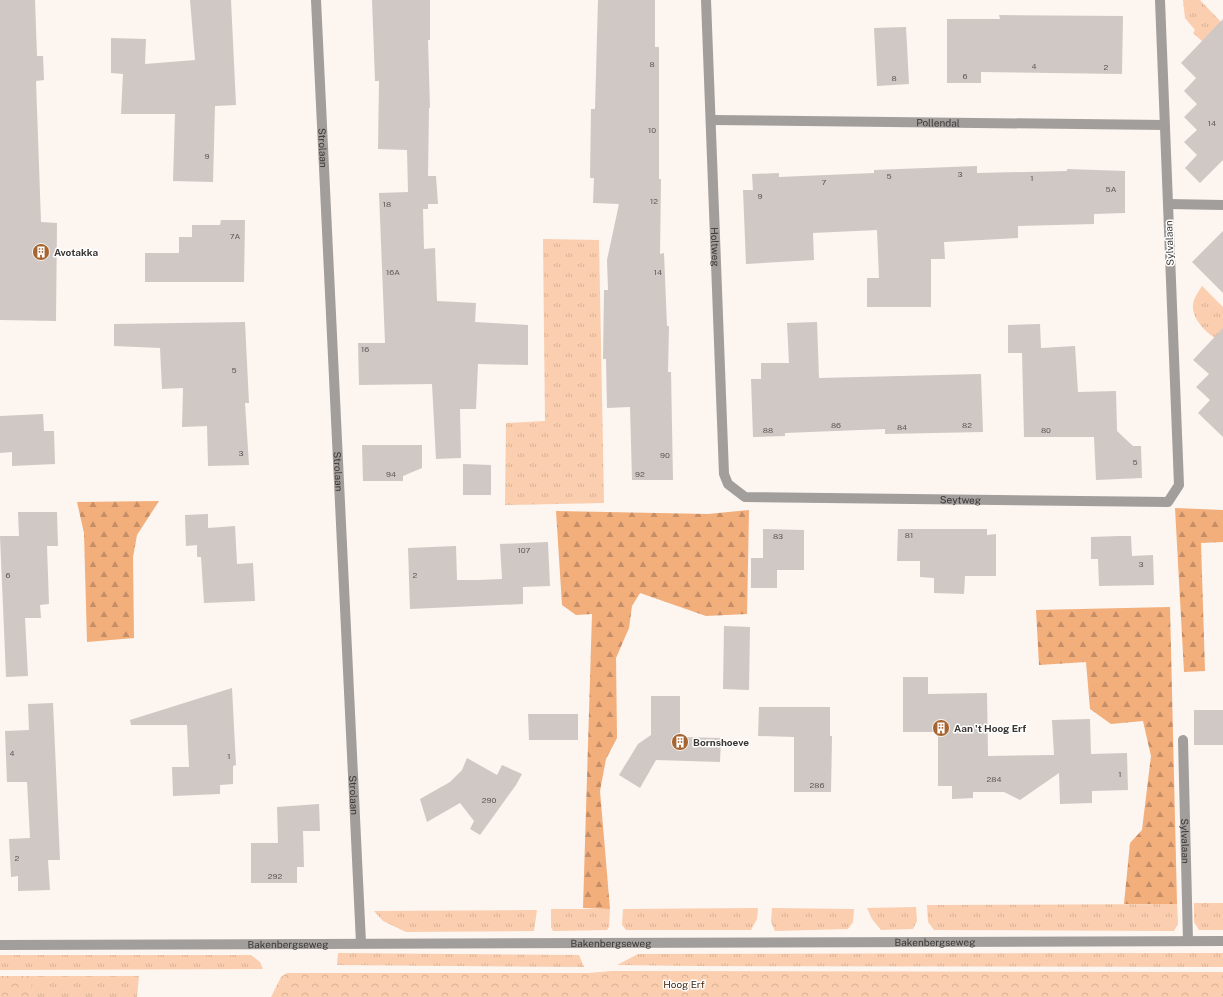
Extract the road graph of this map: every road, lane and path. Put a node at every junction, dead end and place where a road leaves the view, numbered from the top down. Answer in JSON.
{"nodes":[{"id":1,"x":316,"y":0,"type":"edge"},
{"id":2,"x":706,"y":0,"type":"edge"},
{"id":3,"x":1160,"y":0,"type":"edge"},
{"id":4,"x":712,"y":120,"type":"junction"},
{"id":5,"x":1164,"y":125,"type":"junction"},
{"id":6,"x":1168,"y":204,"type":"junction"},
{"id":7,"x":1223,"y":205,"type":"edge"},
{"id":8,"x":1179,"y":485,"type":"joint"},
{"id":9,"x":735,"y":490,"type":"joint"},
{"id":10,"x":1183,"y":740,"type":"dead end"},
{"id":11,"x":1188,"y":941,"type":"junction"},
{"id":12,"x":1223,"y":941,"type":"edge"},
{"id":13,"x":361,"y":943,"type":"junction"},
{"id":14,"x":0,"y":945,"type":"edge"}],
"edges":[{"from":1,"to":13,"type":"street","name":"Strolaan"},
{"from":2,"to":4,"type":"street","name":"Holtweg"},
{"from":3,"to":5,"type":"street","name":"Sylvalaan"},
{"from":4,"to":5,"type":"street","name":"Pollendal"},
{"from":4,"to":9,"type":"street","name":"Holtweg"},
{"from":5,"to":6,"type":"street","name":"Sylvalaan"},
{"from":6,"to":7,"type":"street"},
{"from":6,"to":8,"type":"street","name":"Sylvalaan"},
{"from":8,"to":9,"type":"street","name":"Seytweg"},
{"from":10,"to":11,"type":"street","name":"Sylvalaan"},
{"from":11,"to":12,"type":"street","name":"Bakenbergseweg"},
{"from":11,"to":13,"type":"street","name":"Bakenbergseweg"},
{"from":13,"to":14,"type":"street","name":"Bakenbergseweg"}]}
